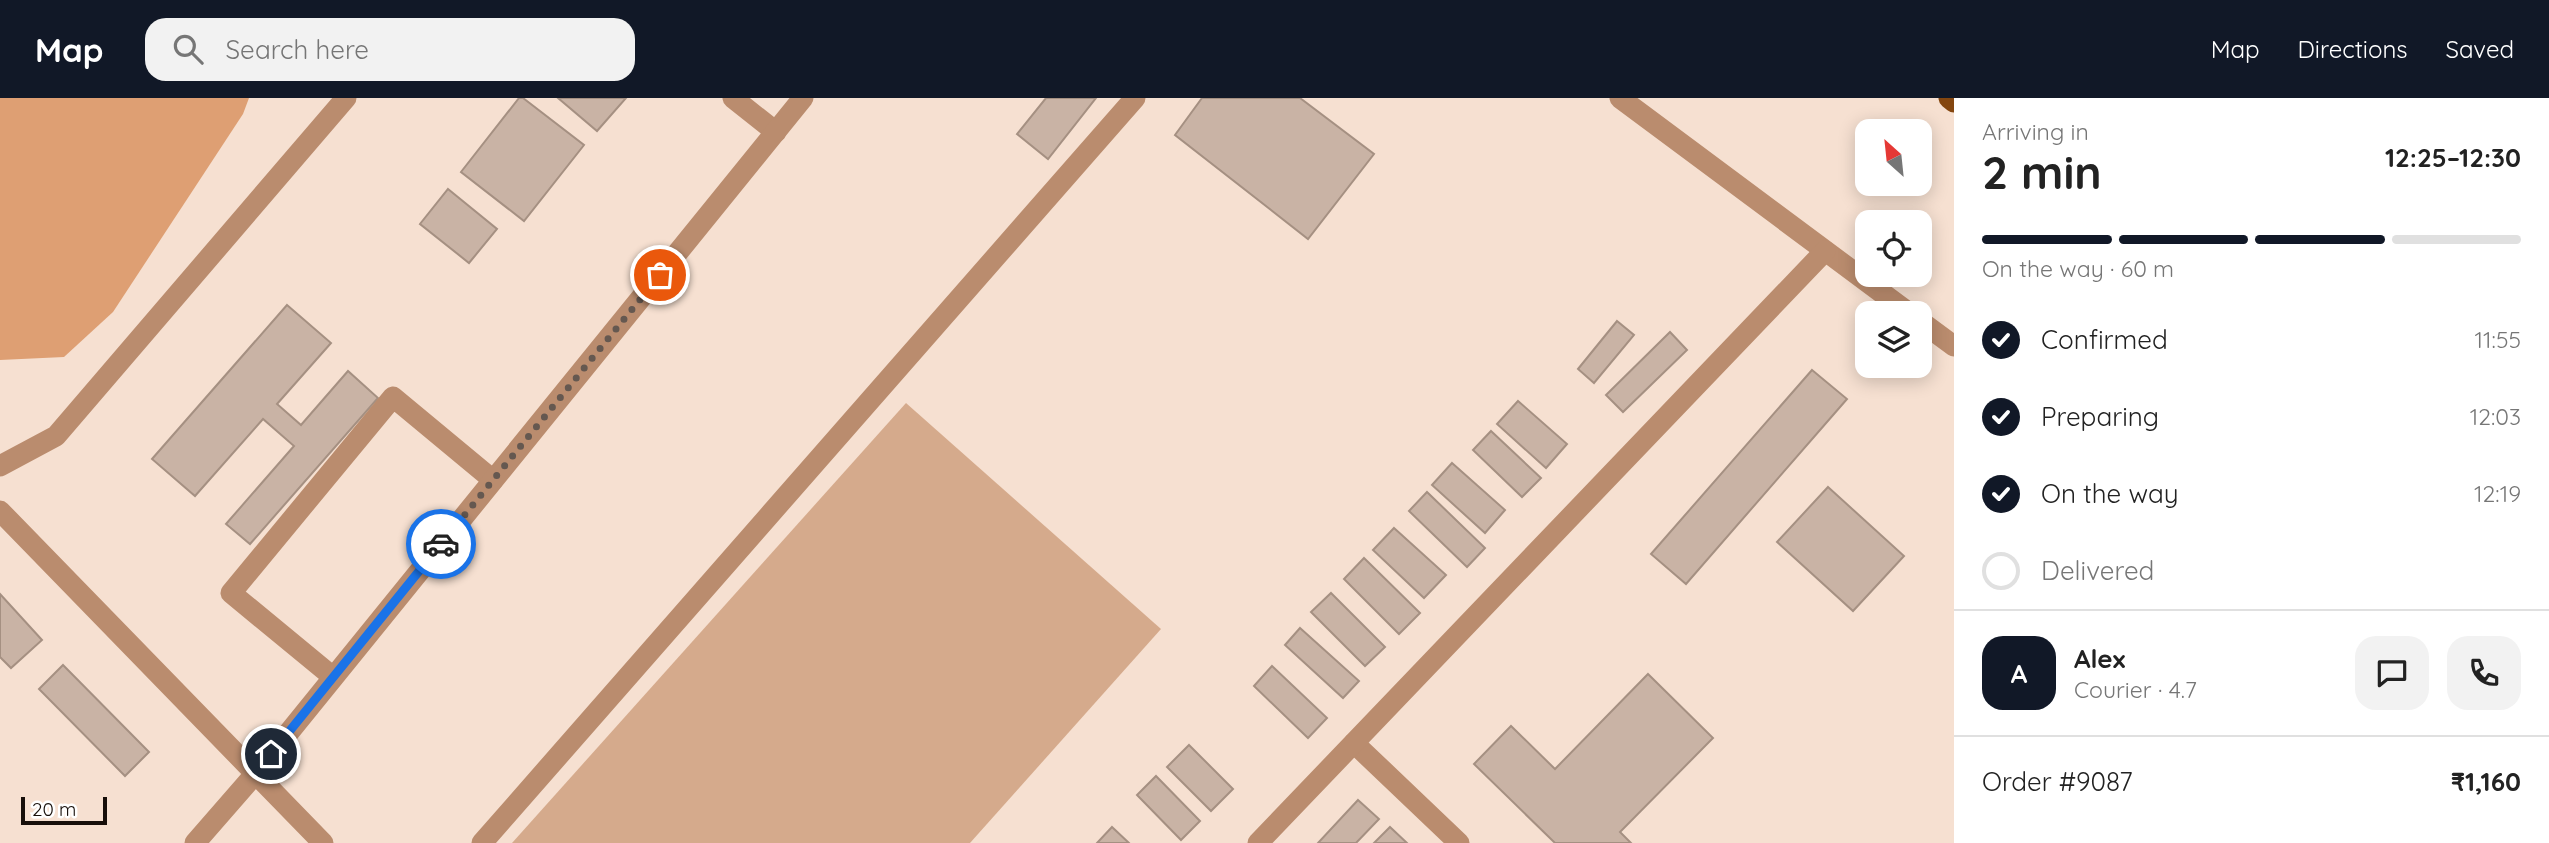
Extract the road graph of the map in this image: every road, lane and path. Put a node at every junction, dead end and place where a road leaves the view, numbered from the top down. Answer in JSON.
{"nodes":[{"id":1,"x":346,"y":98,"type":"edge"},
{"id":2,"x":733,"y":98,"type":"edge"},
{"id":3,"x":803,"y":98,"type":"edge"},
{"id":4,"x":1135,"y":98,"type":"edge"},
{"id":5,"x":1620,"y":98,"type":"edge"},
{"id":6,"x":1949,"y":98,"type":"edge"},
{"id":7,"x":1954,"y":102,"type":"edge"},
{"id":8,"x":776,"y":132,"type":"junction"},
{"id":9,"x":1825,"y":251,"type":"junction"},
{"id":10,"x":1893,"y":301,"type":"edge"},
{"id":11,"x":1932,"y":330,"type":"edge"},
{"id":12,"x":1954,"y":346,"type":"edge"},
{"id":13,"x":0,"y":466,"type":"edge"},
{"id":14,"x":493,"y":480,"type":"junction"},
{"id":15,"x":0,"y":510,"type":"edge"},
{"id":16,"x":333,"y":677,"type":"junction"},
{"id":17,"x":1354,"y":744,"type":"junction"},
{"id":18,"x":256,"y":773,"type":"junction"},
{"id":19,"x":195,"y":843,"type":"edge"},
{"id":20,"x":323,"y":843,"type":"edge"},
{"id":21,"x":482,"y":843,"type":"edge"},
{"id":22,"x":1258,"y":843,"type":"edge"},
{"id":23,"x":1459,"y":843,"type":"edge"}],
"edges":[{"from":1,"to":13,"type":"lane"},
{"from":2,"to":8,"type":"lane"},
{"from":3,"to":8,"type":"lane"},
{"from":4,"to":21,"type":"lane"},
{"from":5,"to":9,"type":"lane"},
{"from":6,"to":7,"type":"main road"},
{"from":8,"to":14,"type":"lane"},
{"from":9,"to":10,"type":"lane"},
{"from":9,"to":17,"type":"lane"},
{"from":11,"to":12,"type":"lane"},
{"from":14,"to":16,"type":"lane"},
{"from":14,"to":16,"type":"lane"},
{"from":15,"to":18,"type":"lane"},
{"from":16,"to":18,"type":"lane"},
{"from":17,"to":22,"type":"lane"},
{"from":17,"to":23,"type":"lane"},
{"from":18,"to":19,"type":"lane"},
{"from":18,"to":20,"type":"lane"}]}
